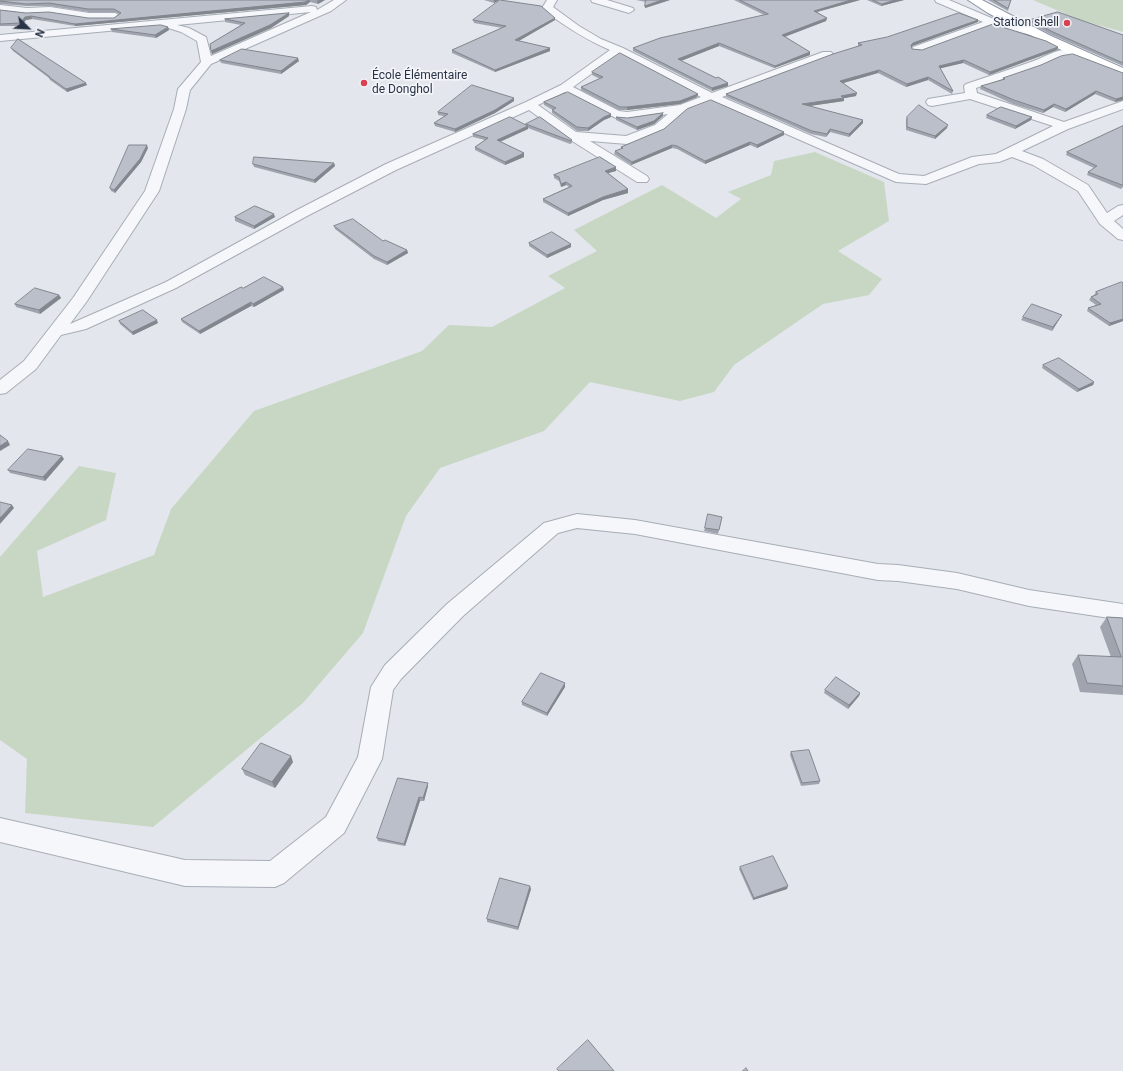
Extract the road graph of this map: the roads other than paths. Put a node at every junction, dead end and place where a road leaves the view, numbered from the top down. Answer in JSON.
{"nodes":[{"id":1,"x":341,"y":0,"type":"edge"},
{"id":2,"x":552,"y":0,"type":"edge"},
{"id":3,"x":596,"y":0,"type":"edge"},
{"id":4,"x":940,"y":0,"type":"edge"},
{"id":5,"x":974,"y":0,"type":"edge"},
{"id":6,"x":69,"y":3,"type":"edge"},
{"id":7,"x":0,"y":8,"type":"edge"},
{"id":8,"x":328,"y":8,"type":"junction"},
{"id":9,"x":50,"y":10,"type":"junction"},
{"id":10,"x":628,"y":10,"type":"dead end"},
{"id":11,"x":992,"y":22,"type":"junction"},
{"id":12,"x":160,"y":23,"type":"junction"},
{"id":13,"x":1031,"y":32,"type":"junction"},
{"id":14,"x":0,"y":38,"type":"edge"},
{"id":15,"x":619,"y":50,"type":"junction"},
{"id":16,"x":917,"y":50,"type":"edge"},
{"id":17,"x":1075,"y":52,"type":"junction"},
{"id":18,"x":827,"y":54,"type":"dead end"},
{"id":19,"x":207,"y":62,"type":"junction"},
{"id":20,"x":1123,"y":72,"type":"edge"},
{"id":21,"x":565,"y":87,"type":"junction"},
{"id":22,"x":971,"y":95,"type":"junction"},
{"id":23,"x":711,"y":97,"type":"junction"},
{"id":24,"x":932,"y":102,"type":"dead end"},
{"id":25,"x":530,"y":105,"type":"junction"},
{"id":26,"x":1123,"y":106,"type":"edge"},
{"id":27,"x":682,"y":108,"type":"junction"},
{"id":28,"x":1064,"y":126,"type":"junction"},
{"id":29,"x":573,"y":136,"type":"junction"},
{"id":30,"x":1012,"y":152,"type":"junction"},
{"id":31,"x":642,"y":179,"type":"dead end"},
{"id":32,"x":1123,"y":209,"type":"edge"},
{"id":33,"x":1105,"y":221,"type":"junction"},
{"id":34,"x":1123,"y":236,"type":"edge"},
{"id":35,"x":55,"y":332,"type":"junction"},
{"id":36,"x":0,"y":389,"type":"edge"},
{"id":37,"x":1123,"y":612,"type":"edge"},
{"id":38,"x":0,"y":830,"type":"edge"}],
"edges":[{"from":1,"to":8,"type":"street"},
{"from":2,"to":15,"type":"street"},
{"from":3,"to":10,"type":"street"},
{"from":4,"to":11,"type":"street"},
{"from":5,"to":13,"type":"highway"},
{"from":6,"to":9,"type":"street"},
{"from":7,"to":9,"type":"street"},
{"from":8,"to":12,"type":"street"},
{"from":8,"to":19,"type":"street"},
{"from":9,"to":12,"type":"street"},
{"from":11,"to":13,"type":"street"},
{"from":11,"to":16,"type":"street"},
{"from":12,"to":14,"type":"street"},
{"from":12,"to":19,"type":"street"},
{"from":13,"to":17,"type":"highway"},
{"from":15,"to":21,"type":"street"},
{"from":15,"to":23,"type":"street"},
{"from":17,"to":20,"type":"highway"},
{"from":17,"to":22,"type":"street"},
{"from":18,"to":23,"type":"street"},
{"from":19,"to":35,"type":"street"},
{"from":21,"to":25,"type":"street"},
{"from":21,"to":27,"type":"street"},
{"from":22,"to":24,"type":"street"},
{"from":22,"to":28,"type":"street"},
{"from":23,"to":27,"type":"street"},
{"from":23,"to":30,"type":"street"},
{"from":25,"to":29,"type":"street"},
{"from":25,"to":35,"type":"street"},
{"from":26,"to":28,"type":"street"},
{"from":27,"to":29,"type":"street"},
{"from":28,"to":30,"type":"street"},
{"from":29,"to":31,"type":"street"},
{"from":30,"to":33,"type":"street"},
{"from":32,"to":33,"type":"street"},
{"from":33,"to":34,"type":"street"},
{"from":35,"to":36,"type":"street"},
{"from":37,"to":38,"type":"street"}]}
